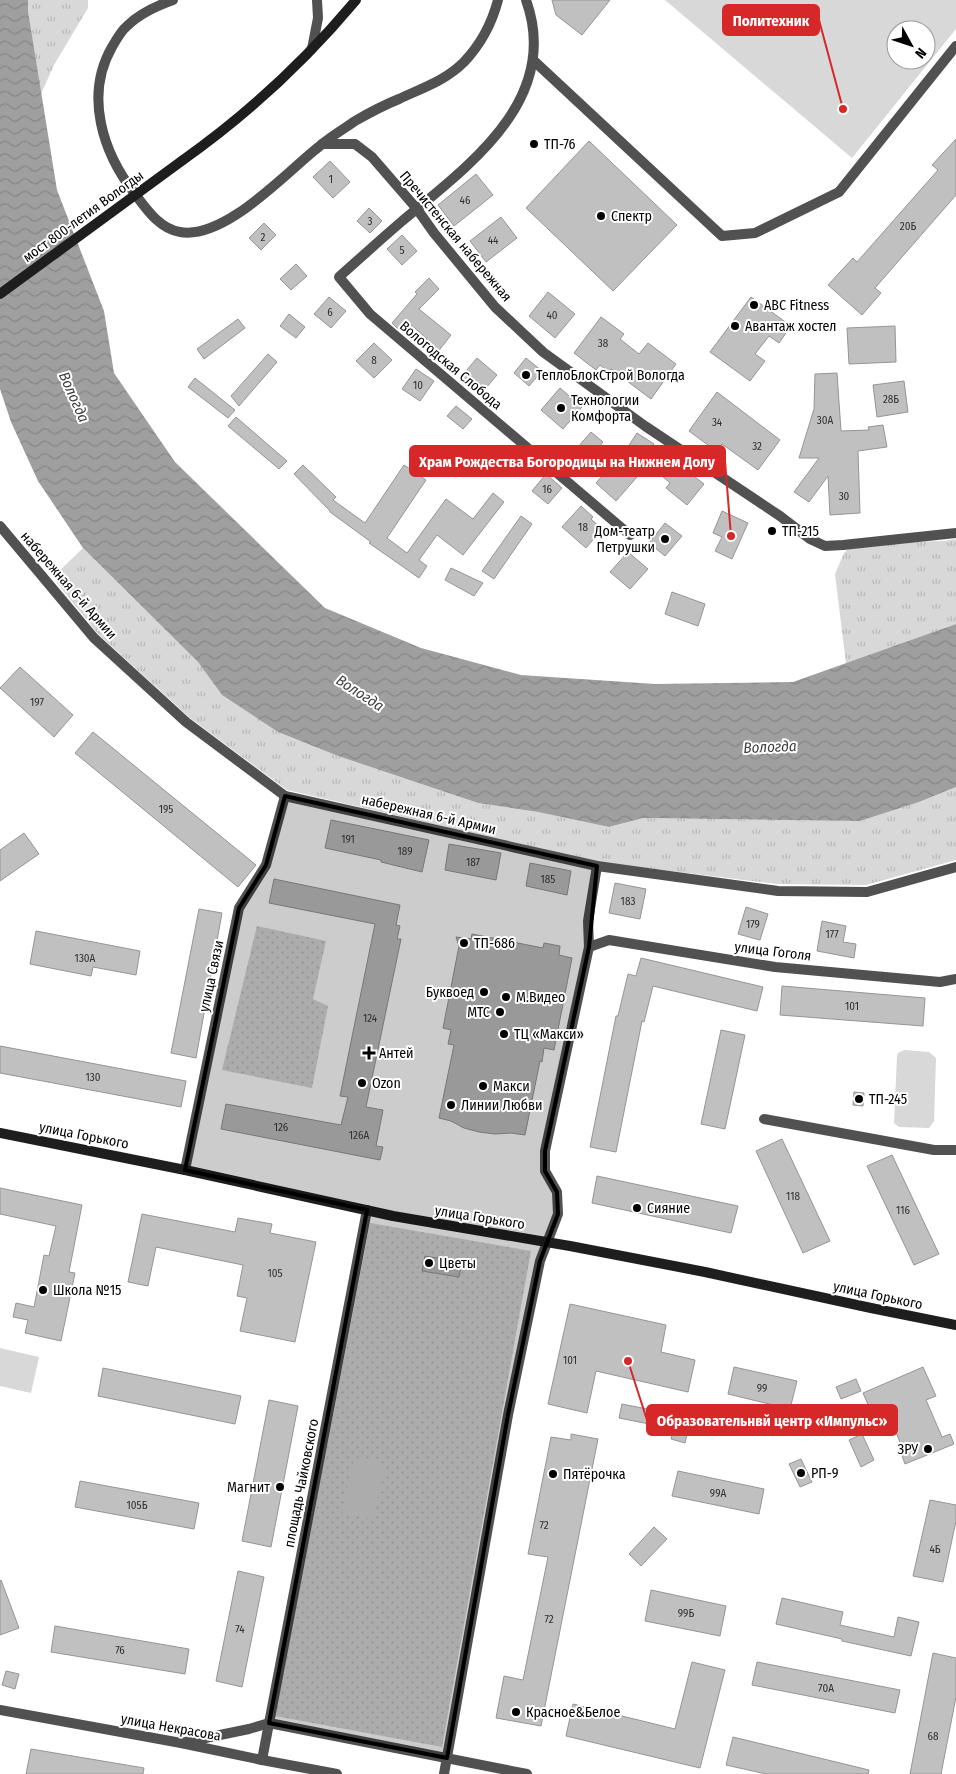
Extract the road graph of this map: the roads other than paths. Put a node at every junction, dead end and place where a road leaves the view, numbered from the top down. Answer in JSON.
{"nodes":[{"id":1,"x":173,"y":0,"type":"edge"},
{"id":2,"x":317,"y":0,"type":"edge"},
{"id":3,"x":356,"y":0,"type":"edge"},
{"id":4,"x":498,"y":0,"type":"edge"},
{"id":5,"x":526,"y":0,"type":"edge"},
{"id":6,"x":956,"y":46,"type":"edge"},
{"id":7,"x":312,"y":49,"type":"junction"},
{"id":8,"x":533,"y":60,"type":"junction"},
{"id":9,"x":322,"y":144,"type":"junction"},
{"id":10,"x":417,"y":209,"type":"junction"},
{"id":11,"x":0,"y":294,"type":"edge"},
{"id":12,"x":0,"y":526,"type":"edge"},
{"id":13,"x":956,"y":533,"type":"edge"},
{"id":14,"x":630,"y":535,"type":"dead end"},
{"id":15,"x":285,"y":796,"type":"junction"},
{"id":16,"x":597,"y":866,"type":"junction"},
{"id":17,"x":956,"y":867,"type":"edge"},
{"id":18,"x":588,"y":947,"type":"junction"},
{"id":19,"x":956,"y":979,"type":"edge"},
{"id":20,"x":764,"y":1120,"type":"dead end"},
{"id":21,"x":0,"y":1133,"type":"edge"},
{"id":22,"x":956,"y":1150,"type":"edge"},
{"id":23,"x":185,"y":1170,"type":"junction"},
{"id":24,"x":367,"y":1210,"type":"junction"},
{"id":25,"x":548,"y":1242,"type":"junction"},
{"id":26,"x":956,"y":1325,"type":"edge"},
{"id":27,"x":0,"y":1710,"type":"edge"},
{"id":28,"x":269,"y":1723,"type":"junction"},
{"id":29,"x":181,"y":1743,"type":"junction"},
{"id":30,"x":447,"y":1758,"type":"junction"},
{"id":31,"x":262,"y":1760,"type":"junction"},
{"id":32,"x":336,"y":1774,"type":"edge"},
{"id":33,"x":444,"y":1774,"type":"edge"},
{"id":34,"x":526,"y":1774,"type":"edge"}],
"edges":[{"from":1,"to":9,"type":"street"},
{"from":2,"to":7,"type":"street"},
{"from":3,"to":7,"type":"street","name":"мост 800-летия Вологды"},
{"from":4,"to":9,"type":"street"},
{"from":5,"to":8,"type":"street"},
{"from":6,"to":8,"type":"street"},
{"from":7,"to":11,"type":"street","name":"мост 800-летия Вологды","bridge":true},
{"from":8,"to":10,"type":"street"},
{"from":9,"to":10,"type":"street","name":"Пречистенская набережная"},
{"from":10,"to":13,"type":"street","name":"Пречистенская набережная"},
{"from":10,"to":14,"type":"street","name":"Вологодская Слобода"},
{"from":12,"to":15,"type":"street","name":"набережная 6-й Армии"},
{"from":15,"to":16,"type":"street","name":"набережная 6-й Армии"},
{"from":15,"to":23,"type":"street","name":"улица Связи"},
{"from":16,"to":17,"type":"street","name":"набережная 6-й Армии"},
{"from":16,"to":18,"type":"street"},
{"from":18,"to":19,"type":"street","name":"улица Гоголя"},
{"from":18,"to":25,"type":"street"},
{"from":20,"to":22,"type":"street"},
{"from":21,"to":23,"type":"street","name":"улица Горького"},
{"from":23,"to":24,"type":"street","name":"улица Горького"},
{"from":24,"to":25,"type":"street","name":"улица Горького"},
{"from":24,"to":28,"type":"street","name":"площадь Чайковского"},
{"from":25,"to":26,"type":"street","name":"улица Горького"},
{"from":25,"to":30,"type":"street"},
{"from":27,"to":29,"type":"street","name":"улица Некрасова"},
{"from":28,"to":29,"type":"street"},
{"from":28,"to":30,"type":"street"},
{"from":28,"to":31,"type":"street","name":"площадь Чайковского"},
{"from":29,"to":31,"type":"street","name":"улица Некрасова"},
{"from":30,"to":33,"type":"street"},
{"from":30,"to":34,"type":"street"},
{"from":31,"to":32,"type":"street","name":"улица Некрасова"}]}
